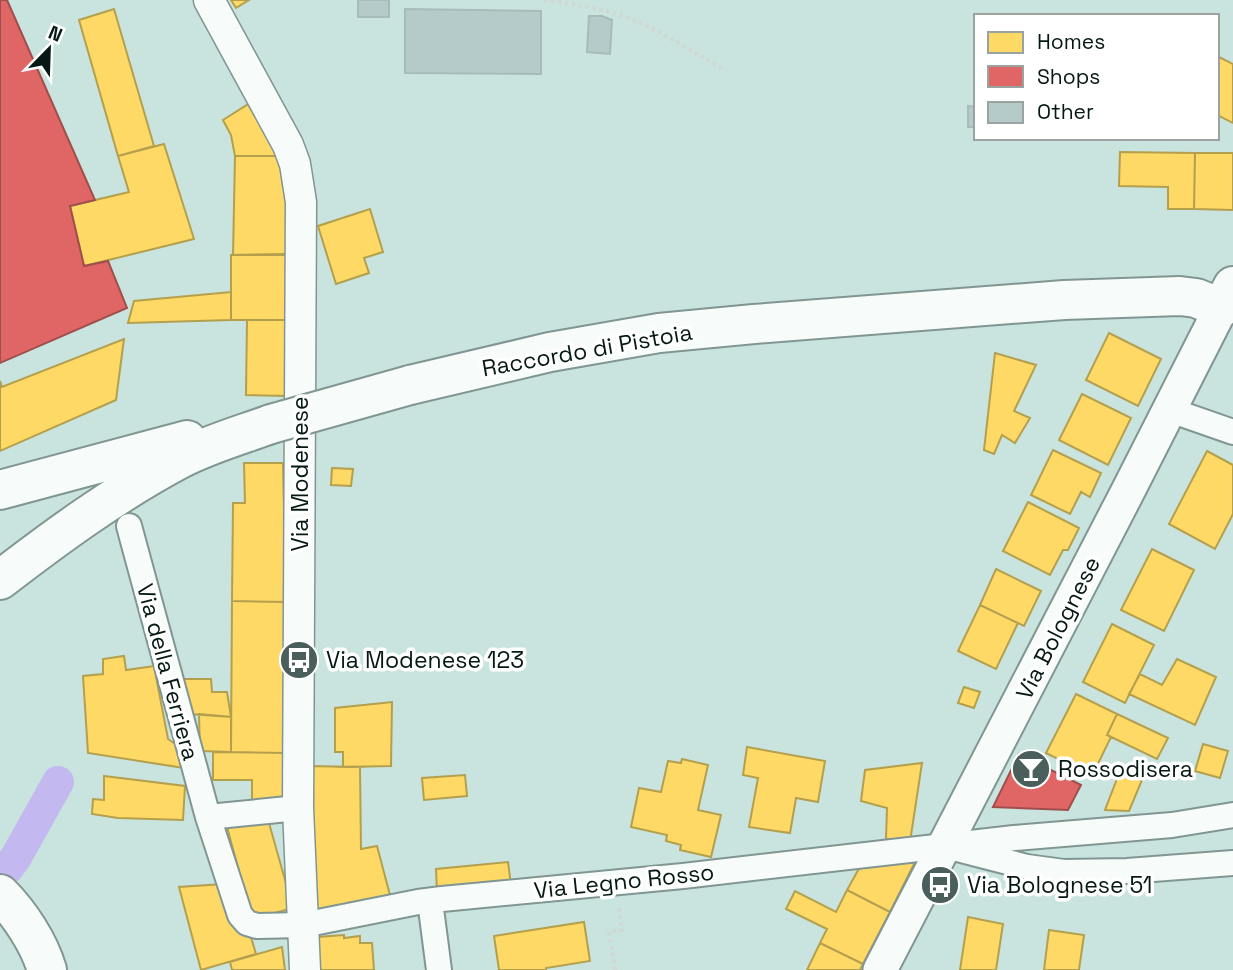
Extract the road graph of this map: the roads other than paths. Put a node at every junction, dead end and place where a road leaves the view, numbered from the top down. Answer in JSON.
{"nodes":[{"id":1,"x":209,"y":0,"type":"edge"},
{"id":2,"x":1227,"y":297,"type":"edge"},
{"id":3,"x":1170,"y":410,"type":"junction"},
{"id":4,"x":271,"y":424,"type":"junction"},
{"id":5,"x":1233,"y":432,"type":"edge"},
{"id":6,"x":0,"y":489,"type":"edge"},
{"id":7,"x":129,"y":526,"type":"dead end"},
{"id":8,"x":0,"y":580,"type":"edge"},
{"id":9,"x":298,"y":808,"type":"junction"},
{"id":10,"x":1233,"y":815,"type":"edge"},
{"id":11,"x":208,"y":817,"type":"junction"},
{"id":12,"x":946,"y":845,"type":"junction"},
{"id":13,"x":1233,"y":863,"type":"edge"},
{"id":14,"x":0,"y":894,"type":"edge"},
{"id":15,"x":430,"y":901,"type":"junction"},
{"id":16,"x":303,"y":925,"type":"junction"},
{"id":17,"x":47,"y":970,"type":"edge"},
{"id":18,"x":305,"y":970,"type":"edge"},
{"id":19,"x":439,"y":970,"type":"edge"},
{"id":20,"x":880,"y":970,"type":"edge"}],
"edges":[{"from":1,"to":9,"type":"street","name":"Via Modenese"},
{"from":2,"to":3,"type":"main road","name":"Via Bolognese"},
{"from":2,"to":4,"type":"main road","name":"Raccordo di Pistoia","bridge":true},
{"from":3,"to":5,"type":"street"},
{"from":3,"to":12,"type":"main road","name":"Via Bolognese"},
{"from":4,"to":6,"type":"main road"},
{"from":4,"to":8,"type":"main road","name":"Raccordo di Pistoia"},
{"from":7,"to":11,"type":"street","name":"Via della Ferriera"},
{"from":9,"to":11,"type":"street"},
{"from":9,"to":16,"type":"street","name":"Via Modenese"},
{"from":10,"to":12,"type":"street","name":"Via Legno Rosso"},
{"from":11,"to":16,"type":"street","name":"Via della Ferriera"},
{"from":12,"to":13,"type":"street"},
{"from":12,"to":15,"type":"street","name":"Via Legno Rosso"},
{"from":12,"to":20,"type":"main road","name":"Via Bolognese"},
{"from":14,"to":17,"type":"main road"},
{"from":15,"to":16,"type":"street","name":"Via Legno Rosso"},
{"from":15,"to":19,"type":"street"},
{"from":16,"to":18,"type":"street","name":"Via Modenese"}]}
